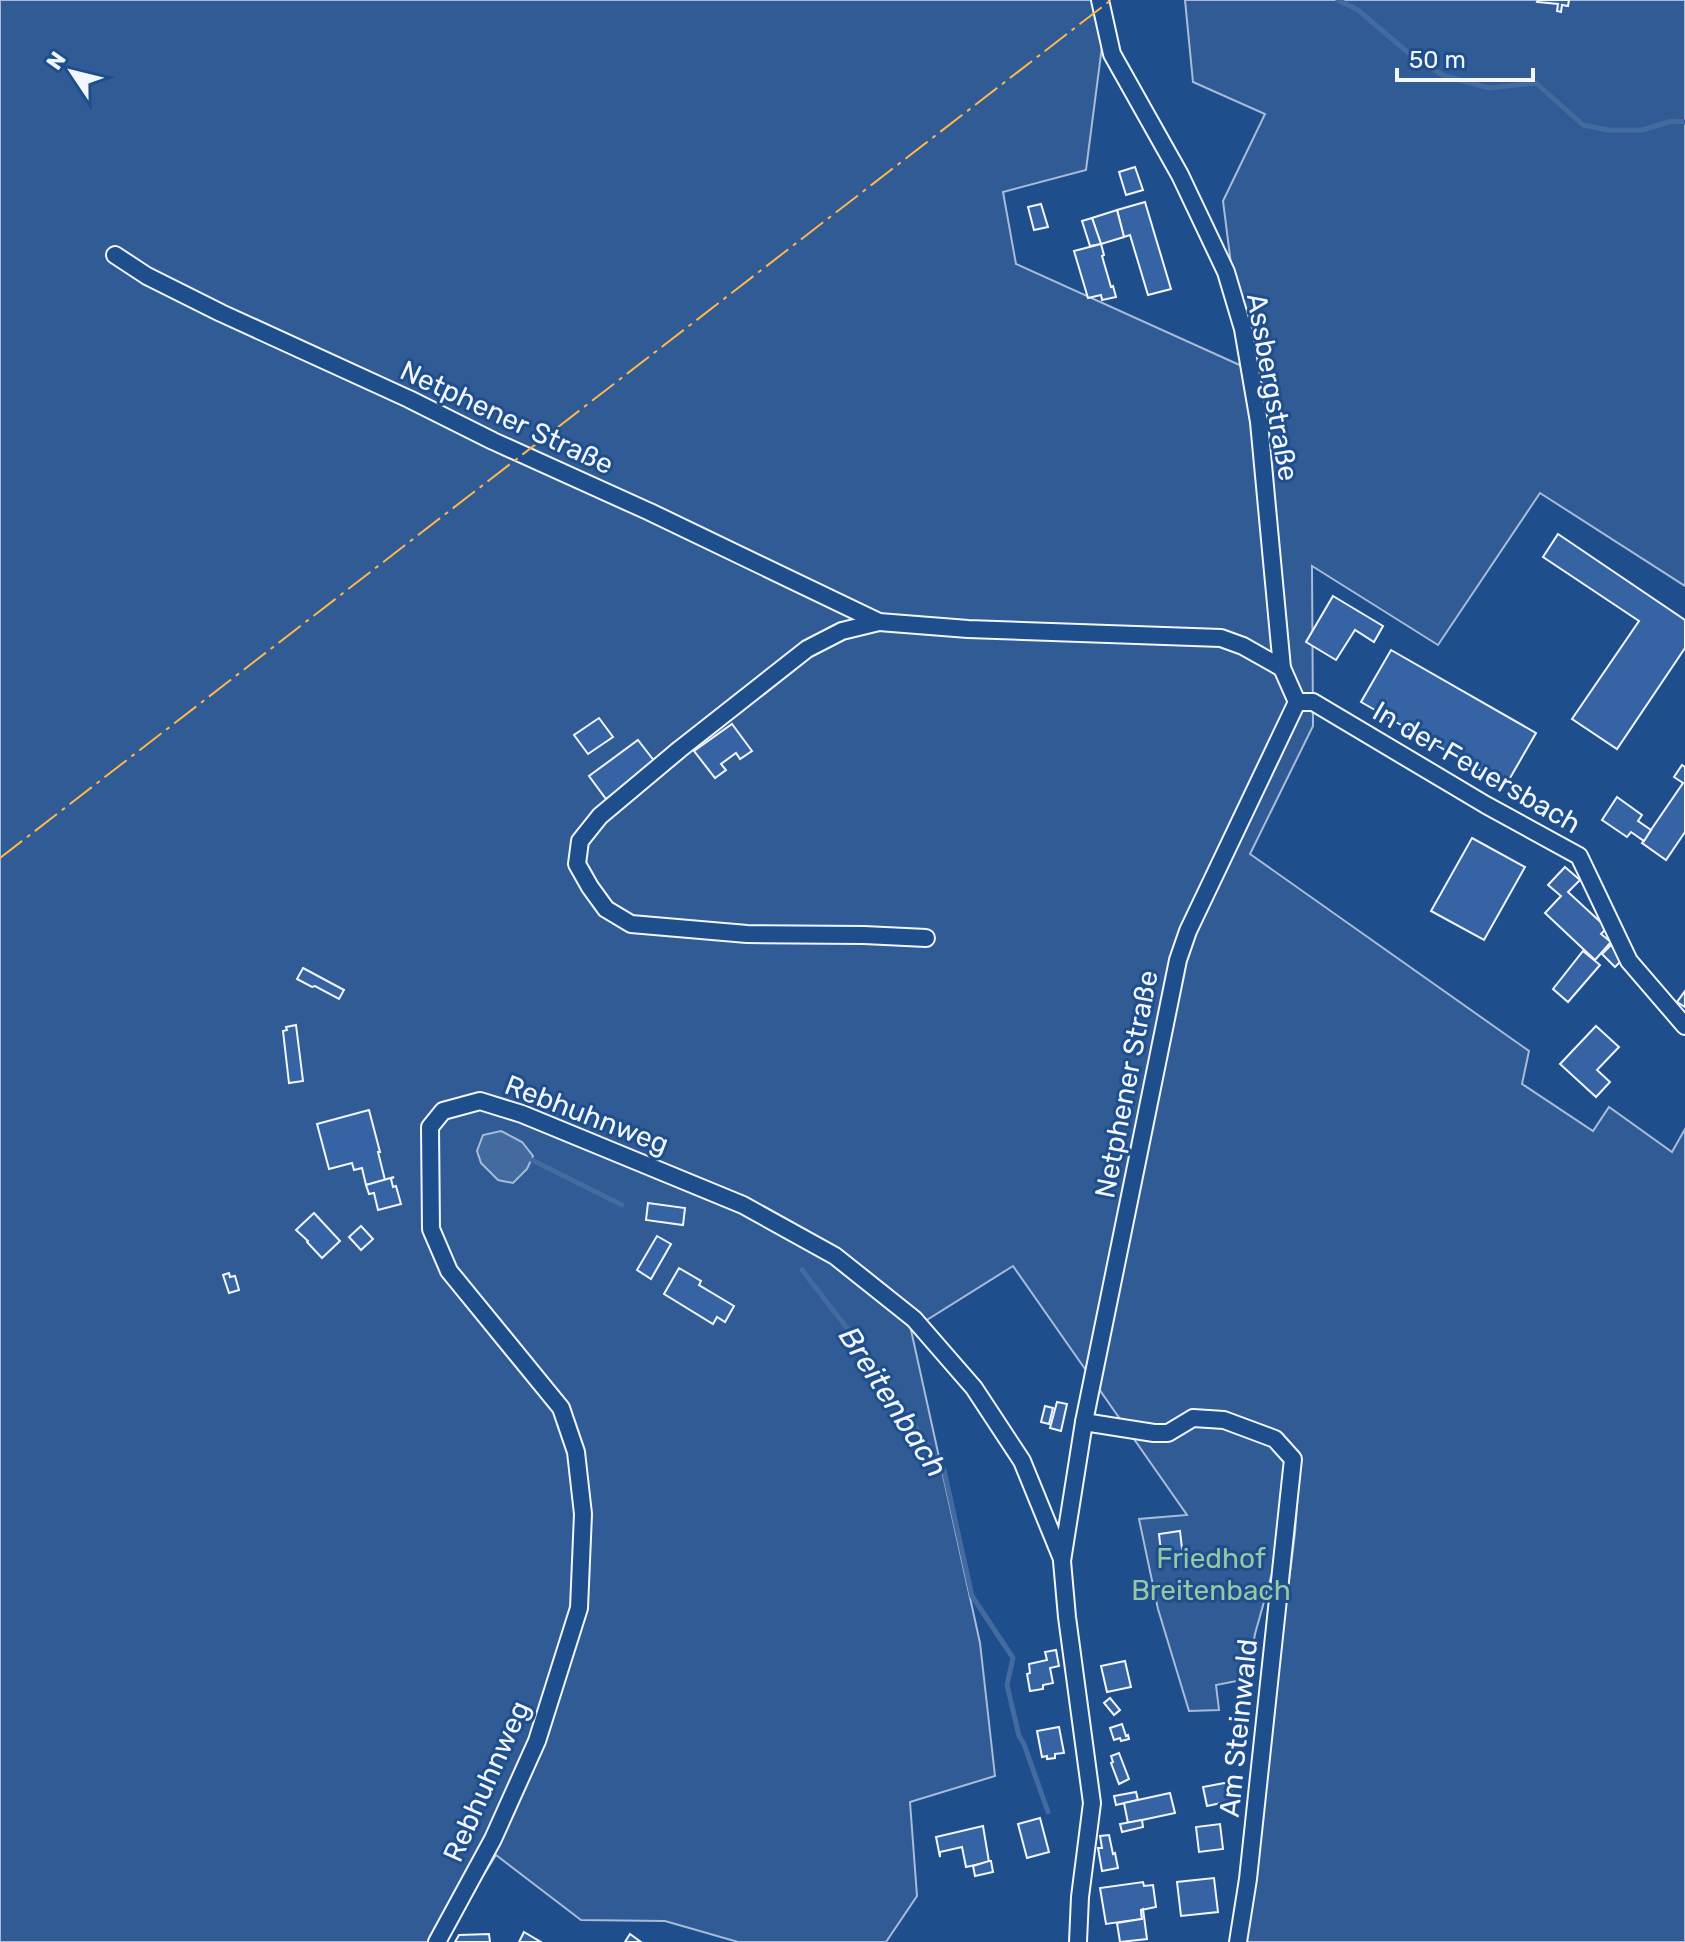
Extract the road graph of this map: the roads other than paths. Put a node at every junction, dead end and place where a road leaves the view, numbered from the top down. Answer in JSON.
{"nodes":[{"id":1,"x":1100,"y":0,"type":"edge"},
{"id":2,"x":115,"y":255,"type":"dead end"},
{"id":3,"x":879,"y":622,"type":"junction"},
{"id":4,"x":1282,"y":668,"type":"junction"},
{"id":5,"x":1297,"y":702,"type":"junction"},
{"id":6,"x":926,"y":938,"type":"dead end"},
{"id":7,"x":1685,"y":1026,"type":"edge"},
{"id":8,"x":1084,"y":1422,"type":"junction"},
{"id":9,"x":1062,"y":1561,"type":"junction"},
{"id":10,"x":437,"y":1942,"type":"edge"},
{"id":11,"x":1078,"y":1942,"type":"edge"},
{"id":12,"x":1238,"y":1942,"type":"edge"}],
"edges":[{"from":1,"to":4,"type":"street","name":"Assbergstraße"},
{"from":2,"to":3,"type":"street","name":"Netphener Straße"},
{"from":3,"to":4,"type":"street","name":"Netphener Straße"},
{"from":3,"to":6,"type":"street","name":"Netphener Straße"},
{"from":4,"to":5,"type":"street"},
{"from":5,"to":7,"type":"street","name":"In der Feuersbach"},
{"from":5,"to":8,"type":"street","name":"Netphener Straße"},
{"from":8,"to":9,"type":"street","name":"Netphener Straße"},
{"from":8,"to":12,"type":"street","name":"Am Steinwald"},
{"from":9,"to":10,"type":"street","name":"Rebhuhnweg"},
{"from":9,"to":11,"type":"street","name":"Netphener Straße"}]}
